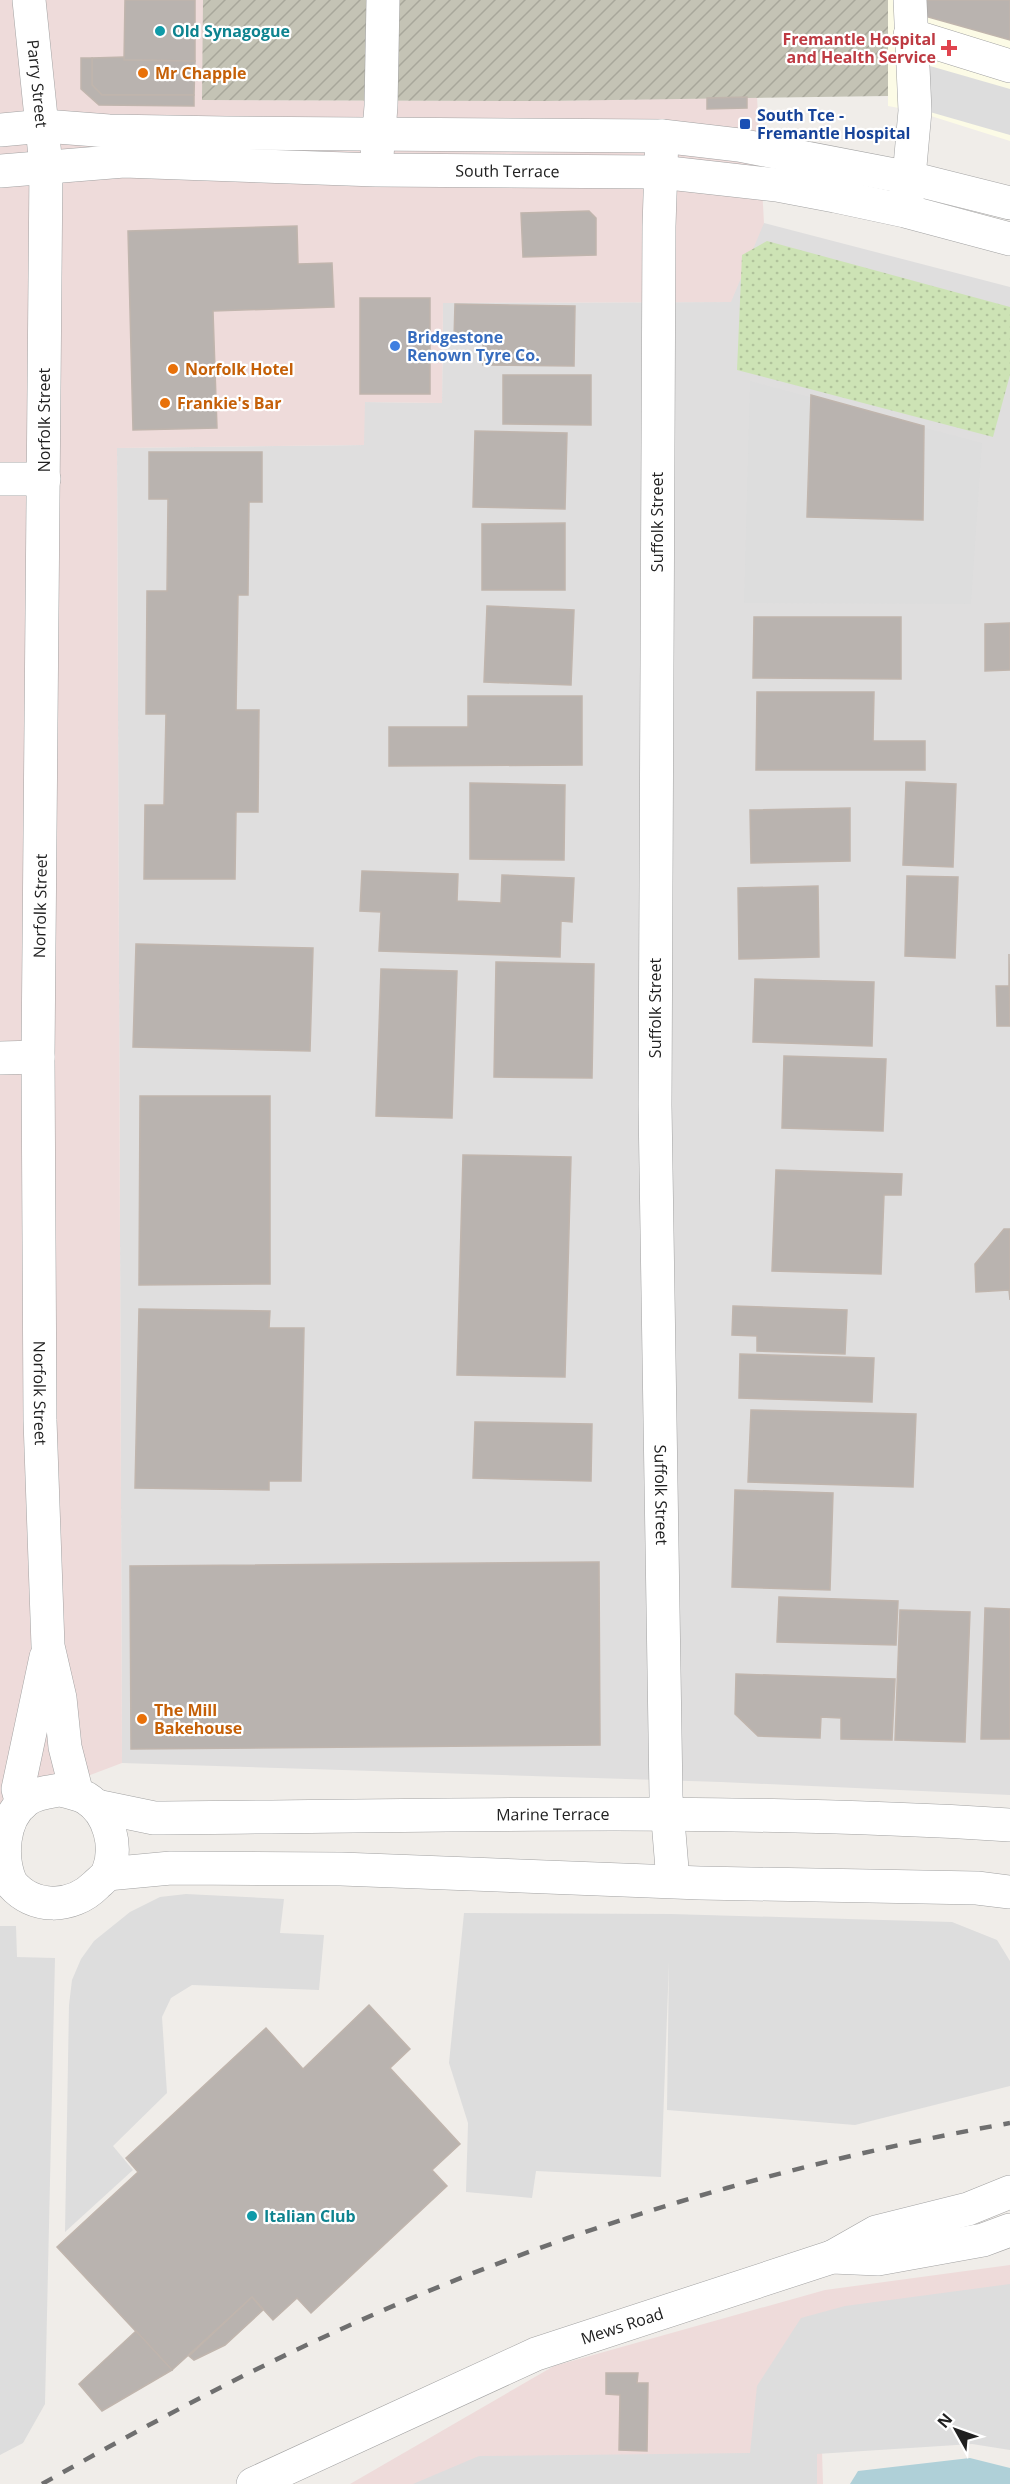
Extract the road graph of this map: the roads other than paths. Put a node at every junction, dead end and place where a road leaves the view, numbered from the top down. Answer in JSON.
{"nodes":[{"id":1,"x":29,"y":0,"type":"edge"},
{"id":2,"x":383,"y":0,"type":"edge"},
{"id":3,"x":910,"y":0,"type":"edge"},
{"id":4,"x":910,"y":35,"type":"junction"},
{"id":5,"x":1010,"y":66,"type":"edge"},
{"id":6,"x":44,"y":126,"type":"junction"},
{"id":7,"x":0,"y":130,"type":"edge"},
{"id":8,"x":379,"y":134,"type":"junction"},
{"id":9,"x":662,"y":136,"type":"junction"},
{"id":10,"x":46,"y":166,"type":"junction"},
{"id":11,"x":376,"y":170,"type":"junction"},
{"id":12,"x":0,"y":171,"type":"edge"},
{"id":13,"x":660,"y":172,"type":"junction"},
{"id":14,"x":910,"y":178,"type":"junction"},
{"id":15,"x":1010,"y":203,"type":"edge"},
{"id":16,"x":905,"y":211,"type":"junction"},
{"id":17,"x":1010,"y":239,"type":"edge"},
{"id":18,"x":0,"y":479,"type":"edge"},
{"id":19,"x":44,"y":479,"type":"junction"},
{"id":20,"x":38,"y":1057,"type":"junction"},
{"id":21,"x":0,"y":1058,"type":"edge"},
{"id":22,"x":48,"y":1646,"type":"junction"},
{"id":23,"x":87,"y":1800,"type":"junction"},
{"id":24,"x":12,"y":1812,"type":"edge"},
{"id":25,"x":667,"y":1815,"type":"junction"},
{"id":26,"x":894,"y":1818,"type":"junction"},
{"id":27,"x":1010,"y":1825,"type":"edge"},
{"id":28,"x":1010,"y":1845,"type":"edge"},
{"id":29,"x":2,"y":1874,"type":"edge"},
{"id":30,"x":107,"y":1874,"type":"junction"},
{"id":31,"x":673,"y":1881,"type":"junction"},
{"id":32,"x":977,"y":1888,"type":"junction"},
{"id":33,"x":1010,"y":1892,"type":"edge"},
{"id":34,"x":1010,"y":1916,"type":"edge"},
{"id":35,"x":1010,"y":2192,"type":"edge"},
{"id":36,"x":1010,"y":2230,"type":"edge"},
{"id":37,"x":832,"y":2257,"type":"junction"},
{"id":38,"x":253,"y":2484,"type":"edge"}],
"edges":[{"from":1,"to":6,"type":"street","name":"Parry Street"},
{"from":2,"to":8,"type":"street"},
{"from":3,"to":4,"type":"street"},
{"from":4,"to":5,"type":"street"},
{"from":4,"to":14,"type":"street"},
{"from":6,"to":7,"type":"street"},
{"from":6,"to":8,"type":"street"},
{"from":6,"to":10,"type":"street","name":"Parry Street"},
{"from":8,"to":9,"type":"street"},
{"from":8,"to":11,"type":"street"},
{"from":9,"to":13,"type":"street","name":"Suffolk Street"},
{"from":9,"to":14,"type":"street"},
{"from":10,"to":11,"type":"street","name":"South Terrace"},
{"from":10,"to":12,"type":"street","name":"South Terrace"},
{"from":10,"to":19,"type":"street","name":"Norfolk Street"},
{"from":11,"to":13,"type":"street","name":"South Terrace"},
{"from":13,"to":16,"type":"street","name":"South Terrace"},
{"from":13,"to":25,"type":"street","name":"Suffolk Street"},
{"from":14,"to":15,"type":"street"},
{"from":14,"to":16,"type":"street"},
{"from":16,"to":17,"type":"street","name":"South Terrace"},
{"from":18,"to":19,"type":"street"},
{"from":19,"to":20,"type":"street","name":"Norfolk Street"},
{"from":20,"to":21,"type":"street"},
{"from":20,"to":22,"type":"street","name":"Norfolk Street"},
{"from":22,"to":23,"type":"street","name":"Norfolk Street"},
{"from":22,"to":24,"type":"street","name":"Norfolk Street"},
{"from":23,"to":24,"type":"street","name":"Marine Terrace"},
{"from":23,"to":25,"type":"street","name":"Marine Terrace"},
{"from":23,"to":30,"type":"street"},
{"from":24,"to":29,"type":"street"},
{"from":25,"to":26,"type":"street","name":"Marine Terrace"},
{"from":25,"to":31,"type":"street","name":"Suffolk Street"},
{"from":26,"to":27,"type":"street","name":"Marine Terrace"},
{"from":26,"to":28,"type":"street"},
{"from":29,"to":30,"type":"street"},
{"from":30,"to":31,"type":"street"},
{"from":31,"to":32,"type":"street"},
{"from":32,"to":33,"type":"street"},
{"from":32,"to":34,"type":"street"},
{"from":35,"to":37,"type":"street"},
{"from":36,"to":37,"type":"street","name":"Mews Road"},
{"from":37,"to":38,"type":"street","name":"Mews Road"}]}
